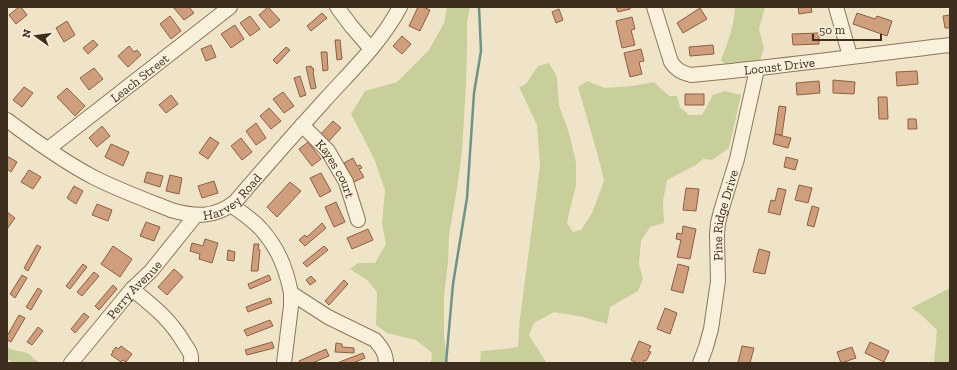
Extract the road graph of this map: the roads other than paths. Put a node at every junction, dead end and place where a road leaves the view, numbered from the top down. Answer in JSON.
{"nodes":[{"id":1,"x":230,"y":7,"type":"edge"},
{"id":2,"x":338,"y":7,"type":"edge"},
{"id":3,"x":400,"y":7,"type":"edge"},
{"id":4,"x":654,"y":7,"type":"edge"},
{"id":5,"x":836,"y":7,"type":"edge"},
{"id":6,"x":950,"y":46,"type":"edge"},
{"id":7,"x":371,"y":49,"type":"junction"},
{"id":8,"x":850,"y":56,"type":"junction"},
{"id":9,"x":757,"y":69,"type":"junction"},
{"id":10,"x":7,"y":120,"type":"edge"},
{"id":11,"x":302,"y":125,"type":"junction"},
{"id":12,"x":48,"y":149,"type":"junction"},
{"id":13,"x":231,"y":205,"type":"junction"},
{"id":14,"x":196,"y":215,"type":"junction"},
{"id":15,"x":358,"y":220,"type":"dead end"},
{"id":16,"x":132,"y":289,"type":"junction"},
{"id":17,"x":291,"y":293,"type":"junction"},
{"id":18,"x":71,"y":363,"type":"edge"},
{"id":19,"x":191,"y":363,"type":"edge"},
{"id":20,"x":284,"y":363,"type":"edge"},
{"id":21,"x":386,"y":363,"type":"edge"},
{"id":22,"x":700,"y":363,"type":"edge"}],
"edges":[{"from":1,"to":12,"type":"street","name":"Leach Street"},
{"from":2,"to":7,"type":"street"},
{"from":3,"to":7,"type":"street","name":"Harvey Road"},
{"from":4,"to":9,"type":"street","name":"Locust Drive"},
{"from":5,"to":8,"type":"street"},
{"from":6,"to":8,"type":"street","name":"Locust Drive"},
{"from":7,"to":11,"type":"street","name":"Harvey Road"},
{"from":8,"to":9,"type":"street","name":"Locust Drive"},
{"from":9,"to":22,"type":"street","name":"Pine Ridge Drive"},
{"from":10,"to":12,"type":"street","name":"Harvey Road"},
{"from":11,"to":13,"type":"street","name":"Harvey Road"},
{"from":11,"to":15,"type":"street","name":"Kayes court"},
{"from":12,"to":14,"type":"street","name":"Harvey Road"},
{"from":13,"to":14,"type":"street","name":"Harvey Road"},
{"from":13,"to":17,"type":"street"},
{"from":14,"to":16,"type":"street","name":"Perry Avenue"},
{"from":16,"to":18,"type":"street","name":"Perry Avenue"},
{"from":16,"to":19,"type":"street"},
{"from":17,"to":20,"type":"street"},
{"from":17,"to":21,"type":"street"}]}
